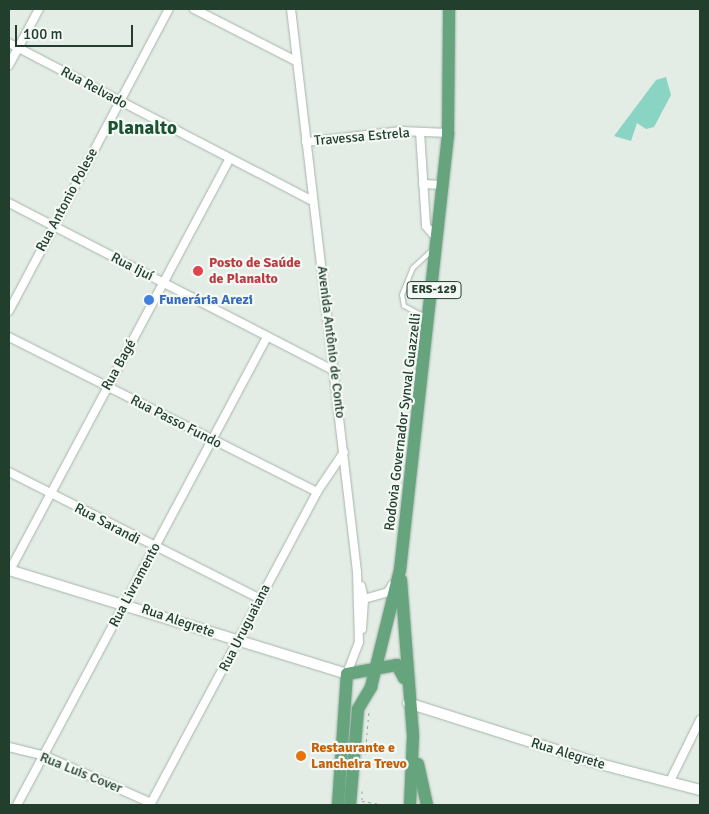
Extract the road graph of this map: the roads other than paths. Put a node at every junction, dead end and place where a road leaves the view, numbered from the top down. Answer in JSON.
{"nodes":[{"id":1,"x":40,"y":9,"type":"edge"},
{"id":2,"x":169,"y":9,"type":"edge"},
{"id":3,"x":194,"y":9,"type":"edge"},
{"id":4,"x":291,"y":9,"type":"edge"},
{"id":5,"x":449,"y":9,"type":"edge"},
{"id":6,"x":9,"y":44,"type":"edge"},
{"id":7,"x":18,"y":49,"type":"junction"},
{"id":8,"x":296,"y":61,"type":"junction"},
{"id":9,"x":9,"y":65,"type":"edge"},
{"id":10,"x":119,"y":102,"type":"junction"},
{"id":11,"x":420,"y":132,"type":"junction"},
{"id":12,"x":448,"y":133,"type":"junction"},
{"id":13,"x":306,"y":142,"type":"junction"},
{"id":14,"x":229,"y":160,"type":"junction"},
{"id":15,"x":423,"y":184,"type":"junction"},
{"id":16,"x":443,"y":185,"type":"junction"},
{"id":17,"x":312,"y":201,"type":"junction"},
{"id":18,"x":9,"y":202,"type":"edge"},
{"id":19,"x":54,"y":226,"type":"junction"},
{"id":20,"x":438,"y":244,"type":"junction"},
{"id":21,"x":164,"y":284,"type":"junction"},
{"id":22,"x":9,"y":311,"type":"edge"},
{"id":23,"x":430,"y":318,"type":"junction"},
{"id":24,"x":9,"y":337,"type":"edge"},
{"id":25,"x":267,"y":337,"type":"junction"},
{"id":26,"x":336,"y":372,"type":"junction"},
{"id":27,"x":106,"y":387,"type":"junction"},
{"id":28,"x":212,"y":441,"type":"junction"},
{"id":29,"x":344,"y":452,"type":"junction"},
{"id":30,"x":9,"y":472,"type":"edge"},
{"id":31,"x":317,"y":492,"type":"junction"},
{"id":32,"x":49,"y":493,"type":"junction"},
{"id":33,"x":154,"y":549,"type":"junction"},
{"id":34,"x":9,"y":570,"type":"edge"},
{"id":35,"x":400,"y":570,"type":"junction"},
{"id":36,"x":358,"y":572,"type":"junction"},
{"id":37,"x":260,"y":599,"type":"junction"},
{"id":38,"x":364,"y":599,"type":"junction"},
{"id":39,"x":126,"y":604,"type":"junction"},
{"id":40,"x":238,"y":642,"type":"junction"},
{"id":41,"x":359,"y":642,"type":"junction"},
{"id":42,"x":376,"y":671,"type":"junction"},
{"id":43,"x":347,"y":674,"type":"junction"},
{"id":44,"x":408,"y":703,"type":"junction"},
{"id":45,"x":700,"y":720,"type":"edge"},
{"id":46,"x":414,"y":736,"type":"junction"},
{"id":47,"x":9,"y":747,"type":"edge"},
{"id":48,"x":45,"y":756,"type":"junction"},
{"id":49,"x":670,"y":781,"type":"junction"},
{"id":50,"x":700,"y":790,"type":"edge"},
{"id":51,"x":150,"y":804,"type":"edge"},
{"id":52,"x":340,"y":804,"type":"edge"},
{"id":53,"x":17,"y":805,"type":"edge"},
{"id":54,"x":410,"y":805,"type":"edge"},
{"id":55,"x":427,"y":805,"type":"edge"}],
"edges":[{"from":1,"to":7,"type":"street"},
{"from":2,"to":10,"type":"street","name":"Rua Antonio Polese"},
{"from":3,"to":8,"type":"street"},
{"from":4,"to":8,"type":"street","name":"Avenida Antônio de Conto"},
{"from":5,"to":12,"type":"main road","name":"Rodovia Governador Synval Guazzelli","number":"ERS-129"},
{"from":6,"to":7,"type":"street","name":"Rua Relvado"},
{"from":7,"to":9,"type":"street"},
{"from":7,"to":10,"type":"street","name":"Rua Relvado"},
{"from":8,"to":13,"type":"street","name":"Avenida Antônio de Conto"},
{"from":10,"to":14,"type":"street","name":"Rua Relvado"},
{"from":10,"to":19,"type":"street","name":"Rua Antonio Polese"},
{"from":11,"to":12,"type":"street","name":"Travessa Estrela"},
{"from":11,"to":13,"type":"street","name":"Travessa Estrela"},
{"from":11,"to":15,"type":"street"},
{"from":12,"to":16,"type":"main road","name":"Rodovia Governador Synval Guazzelli","number":"ERS-129"},
{"from":13,"to":17,"type":"street","name":"Avenida Antônio de Conto"},
{"from":14,"to":17,"type":"street","name":"Rua Relvado"},
{"from":14,"to":21,"type":"street","name":"Rua Bagé"},
{"from":15,"to":16,"type":"street"},
{"from":15,"to":20,"type":"street"},
{"from":16,"to":20,"type":"main road","name":"Rodovia Governador Synval Guazzelli","number":"ERS-129"},
{"from":17,"to":26,"type":"street","name":"Avenida Antônio de Conto"},
{"from":18,"to":19,"type":"street","name":"Rua Ijuí"},
{"from":19,"to":21,"type":"street","name":"Rua Ijuí"},
{"from":19,"to":22,"type":"street","name":"Rua Antonio Polese"},
{"from":20,"to":23,"type":"main road","name":"Rodovia Governador Synval Guazzelli","number":"ERS-129"},
{"from":20,"to":23,"type":"lane"},
{"from":21,"to":25,"type":"street","name":"Rua Ijuí"},
{"from":21,"to":27,"type":"street","name":"Rua Bagé"},
{"from":23,"to":35,"type":"main road","name":"Rodovia Governador Synval Guazzelli","number":"ERS-129"},
{"from":24,"to":27,"type":"street","name":"Rua Passo Fundo"},
{"from":25,"to":26,"type":"street","name":"Rua Ijuí"},
{"from":25,"to":28,"type":"street","name":"Rua Livramento"},
{"from":26,"to":29,"type":"street","name":"Avenida Antônio de Conto"},
{"from":27,"to":28,"type":"street","name":"Rua Passo Fundo"},
{"from":27,"to":32,"type":"street","name":"Rua Bagé"},
{"from":28,"to":31,"type":"street","name":"Rua Passo Fundo"},
{"from":28,"to":33,"type":"street","name":"Rua Livramento"},
{"from":29,"to":31,"type":"street","name":"Rua Uruguaiana"},
{"from":29,"to":36,"type":"street","name":"Avenida Antônio de Conto"},
{"from":30,"to":32,"type":"street","name":"Rua Sarandi"},
{"from":31,"to":37,"type":"street","name":"Rua Uruguaiana"},
{"from":32,"to":33,"type":"street","name":"Rua Sarandi"},
{"from":32,"to":34,"type":"street","name":"Rua Bagé"},
{"from":33,"to":37,"type":"street","name":"Rua Sarandi"},
{"from":33,"to":39,"type":"street","name":"Rua Livramento"},
{"from":34,"to":39,"type":"street","name":"Rua Alegrete"},
{"from":35,"to":38,"type":"street"},
{"from":35,"to":42,"type":"main road","name":"Rodovia Governador Synval Guazzelli","number":"ERS-129"},
{"from":35,"to":44,"type":"main road","name":"Rodovia Governador Synval Guazzelli","number":"ERS-129"},
{"from":36,"to":38,"type":"street"},
{"from":36,"to":41,"type":"street","name":"Avenida Antônio de Conto"},
{"from":37,"to":40,"type":"street","name":"Rua Uruguaiana"},
{"from":38,"to":41,"type":"street"},
{"from":39,"to":40,"type":"street","name":"Rua Alegrete"},
{"from":39,"to":48,"type":"street","name":"Rua Livramento"},
{"from":40,"to":43,"type":"street","name":"Rua Alegrete"},
{"from":40,"to":51,"type":"street","name":"Rua Uruguaiana"},
{"from":41,"to":43,"type":"street","name":"Avenida Antônio de Conto"},
{"from":42,"to":43,"type":"main road"},
{"from":42,"to":44,"type":"main road"},
{"from":42,"to":52,"type":"main road","name":"Rodovia Governador Synval Guazzelli","number":"ERS-129"},
{"from":43,"to":52,"type":"main road"},
{"from":44,"to":46,"type":"main road","name":"Rodovia Governador Synval Guazzelli","number":"ERS-129"},
{"from":44,"to":49,"type":"street","name":"Rua Alegrete"},
{"from":45,"to":49,"type":"street"},
{"from":46,"to":54,"type":"main road","name":"Rodovia Governador Synval Guazzelli","number":"ERS-129"},
{"from":46,"to":55,"type":"main road"},
{"from":47,"to":48,"type":"street","name":"Rua Luis Cover"},
{"from":48,"to":51,"type":"street","name":"Rua Luis Cover"},
{"from":48,"to":53,"type":"street","name":"Rua Livramento"},
{"from":49,"to":50,"type":"street","name":"Rua Alegrete"}]}
